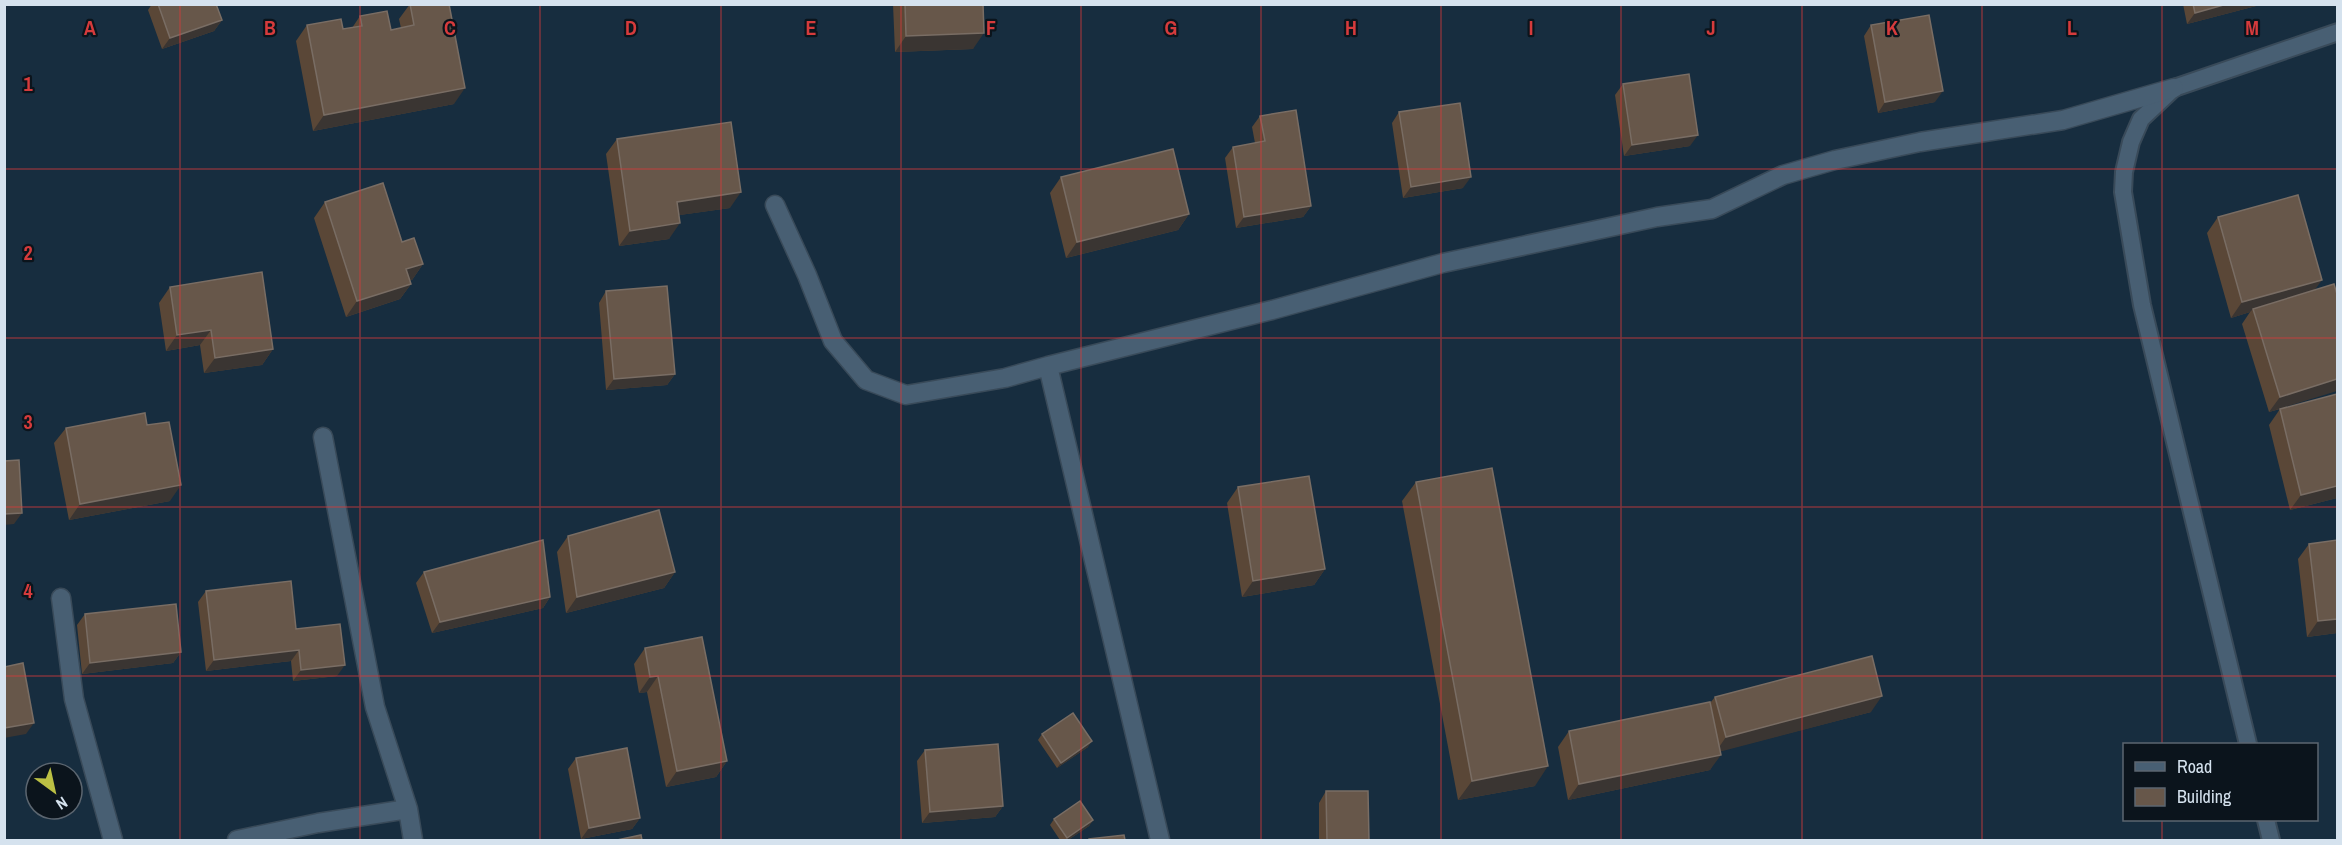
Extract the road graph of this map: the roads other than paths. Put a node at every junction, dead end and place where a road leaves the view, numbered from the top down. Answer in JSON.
{"nodes":[{"id":1,"x":2337,"y":33,"type":"edge"},
{"id":2,"x":2174,"y":88,"type":"junction"},
{"id":3,"x":775,"y":205,"type":"dead end"},
{"id":4,"x":1048,"y":366,"type":"junction"},
{"id":5,"x":323,"y":437,"type":"dead end"},
{"id":6,"x":61,"y":598,"type":"dead end"},
{"id":7,"x":2248,"y":743,"type":"edge"},
{"id":8,"x":408,"y":808,"type":"junction"},
{"id":9,"x":2266,"y":821,"type":"edge"},
{"id":10,"x":113,"y":840,"type":"edge"},
{"id":11,"x":237,"y":840,"type":"edge"},
{"id":12,"x":413,"y":840,"type":"edge"},
{"id":13,"x":1160,"y":840,"type":"edge"},
{"id":14,"x":2271,"y":840,"type":"edge"}],
"edges":[{"from":1,"to":2,"type":"lane"},
{"from":2,"to":4,"type":"street"},
{"from":2,"to":7,"type":"lane"},
{"from":3,"to":4,"type":"street"},
{"from":4,"to":13,"type":"street"},
{"from":5,"to":8,"type":"street"},
{"from":6,"to":10,"type":"street"},
{"from":8,"to":11,"type":"street"},
{"from":8,"to":12,"type":"street"},
{"from":9,"to":14,"type":"lane"}]}
